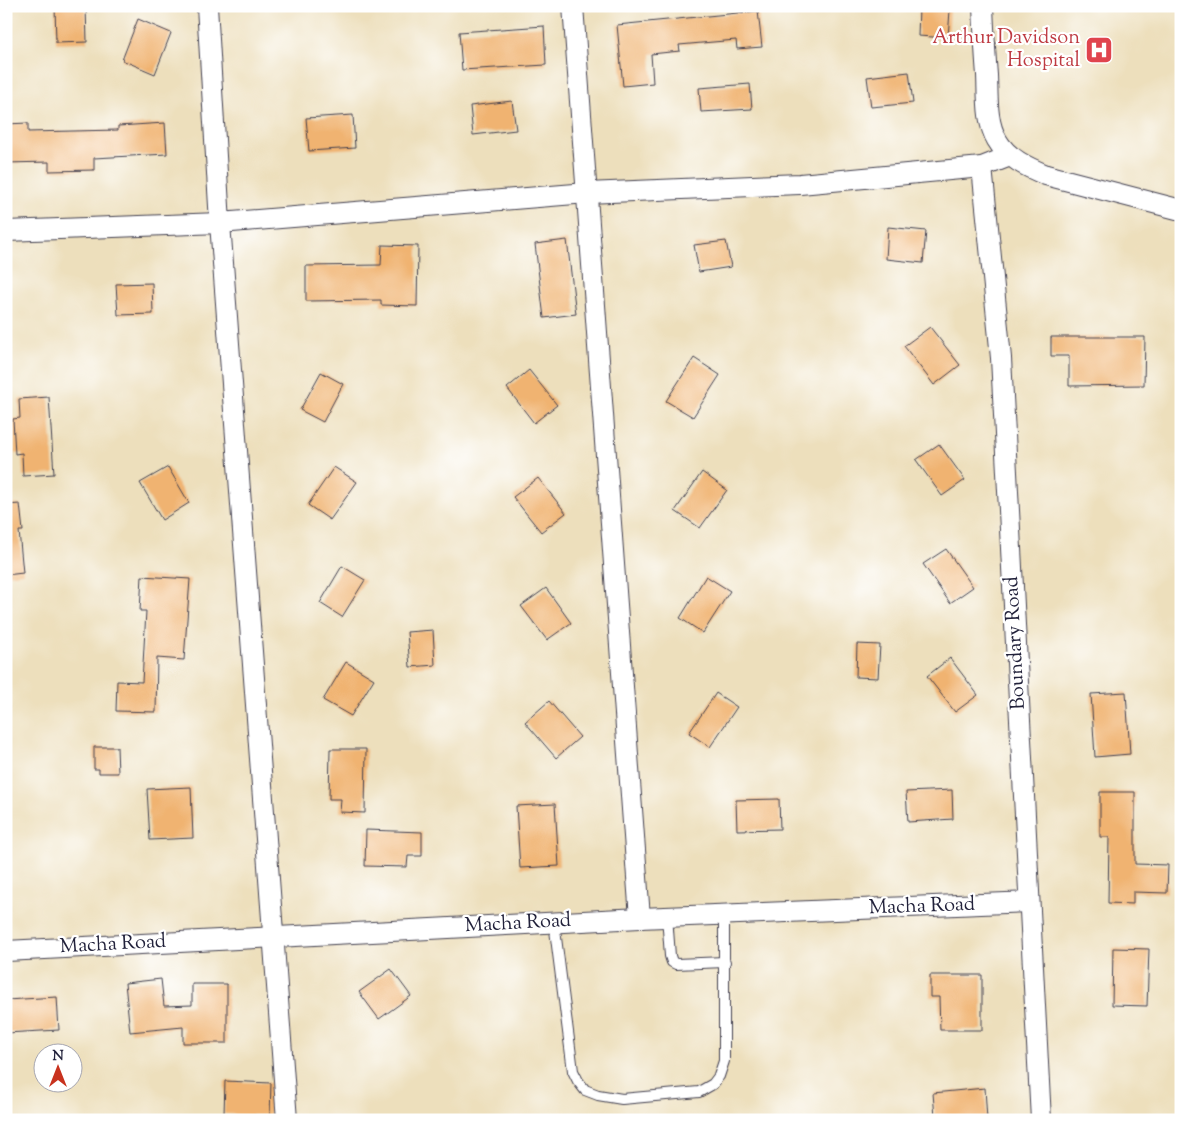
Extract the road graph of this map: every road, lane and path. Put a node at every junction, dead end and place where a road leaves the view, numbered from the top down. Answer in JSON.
{"nodes":[{"id":1,"x":207,"y":6,"type":"edge"},
{"id":2,"x":573,"y":6,"type":"edge"},
{"id":3,"x":983,"y":6,"type":"edge"},
{"id":4,"x":1010,"y":156,"type":"junction"},
{"id":5,"x":982,"y":167,"type":"junction"},
{"id":6,"x":587,"y":194,"type":"junction"},
{"id":7,"x":1181,"y":210,"type":"edge"},
{"id":8,"x":220,"y":223,"type":"junction"},
{"id":9,"x":6,"y":231,"type":"edge"},
{"id":10,"x":1029,"y":902,"type":"junction"},
{"id":11,"x":724,"y":915,"type":"junction"},
{"id":12,"x":667,"y":916,"type":"junction"},
{"id":13,"x":640,"y":918,"type":"junction"},
{"id":14,"x":554,"y":922,"type":"junction"},
{"id":15,"x":274,"y":936,"type":"junction"},
{"id":16,"x":6,"y":951,"type":"edge"},
{"id":17,"x":725,"y":962,"type":"junction"},
{"id":18,"x":287,"y":1120,"type":"edge"},
{"id":19,"x":1041,"y":1120,"type":"edge"}],
"edges":[{"from":1,"to":8,"type":"street"},
{"from":2,"to":6,"type":"street"},
{"from":3,"to":4,"type":"street"},
{"from":4,"to":5,"type":"street"},
{"from":4,"to":7,"type":"street"},
{"from":5,"to":6,"type":"street"},
{"from":5,"to":10,"type":"street","name":"Boundary Road"},
{"from":6,"to":8,"type":"street"},
{"from":6,"to":13,"type":"street"},
{"from":8,"to":9,"type":"street"},
{"from":8,"to":15,"type":"street"},
{"from":10,"to":11,"type":"street","name":"Macha Road"},
{"from":10,"to":19,"type":"street","name":"Boundary Road"},
{"from":11,"to":12,"type":"street","name":"Macha Road"},
{"from":11,"to":17,"type":"lane"},
{"from":12,"to":13,"type":"street","name":"Macha Road"},
{"from":12,"to":17,"type":"lane"},
{"from":13,"to":14,"type":"street","name":"Macha Road"},
{"from":14,"to":15,"type":"street","name":"Macha Road"},
{"from":14,"to":17,"type":"lane"},
{"from":15,"to":16,"type":"street","name":"Macha Road"},
{"from":15,"to":18,"type":"street"}]}
